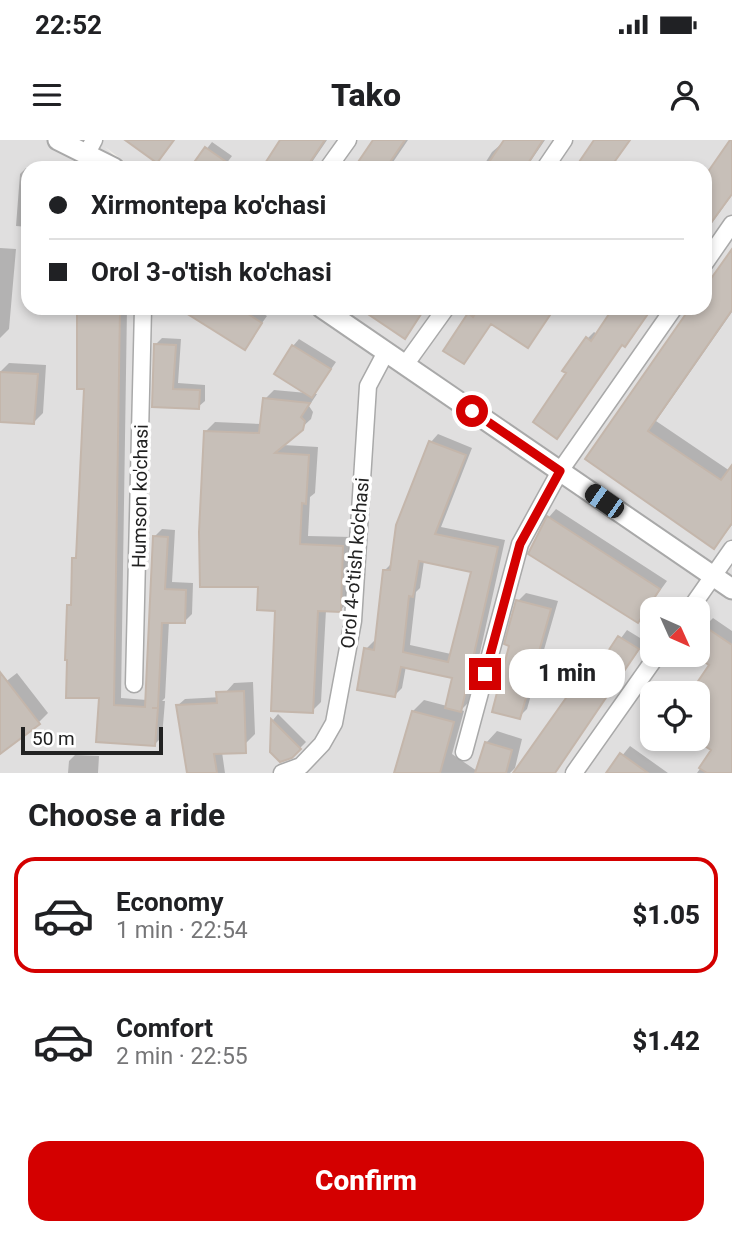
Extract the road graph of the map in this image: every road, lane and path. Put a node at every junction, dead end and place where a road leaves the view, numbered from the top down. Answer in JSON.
{"nodes":[{"id":1,"x":58,"y":140,"type":"edge"},
{"id":2,"x":348,"y":140,"type":"edge"},
{"id":3,"x":565,"y":140,"type":"edge"},
{"id":4,"x":91,"y":146,"type":"edge"},
{"id":5,"x":107,"y":161,"type":"edge"},
{"id":6,"x":333,"y":161,"type":"edge"},
{"id":7,"x":550,"y":161,"type":"edge"},
{"id":8,"x":732,"y":225,"type":"edge"},
{"id":9,"x":712,"y":253,"type":"edge"},
{"id":10,"x":144,"y":315,"type":"edge"},
{"id":11,"x":332,"y":315,"type":"edge"},
{"id":12,"x":441,"y":315,"type":"edge"},
{"id":13,"x":669,"y":315,"type":"edge"},
{"id":14,"x":386,"y":352,"type":"junction"},
{"id":15,"x":405,"y":365,"type":"junction"},
{"id":16,"x":560,"y":471,"type":"junction"},
{"id":17,"x":732,"y":550,"type":"edge"},
{"id":18,"x":713,"y":576,"type":"junction"},
{"id":19,"x":732,"y":589,"type":"edge"},
{"id":20,"x":698,"y":597,"type":"edge"},
{"id":21,"x":649,"y":667,"type":"edge"},
{"id":22,"x":134,"y":684,"type":"dead end"},
{"id":23,"x":464,"y":752,"type":"dead end"},
{"id":24,"x":303,"y":769,"type":"edge"},
{"id":25,"x":282,"y":773,"type":"edge"},
{"id":26,"x":574,"y":773,"type":"edge"}],
"edges":[{"from":1,"to":4,"type":"street"},
{"from":2,"to":6,"type":"street"},
{"from":3,"to":7,"type":"street"},
{"from":4,"to":5,"type":"street"},
{"from":8,"to":9,"type":"street"},
{"from":10,"to":22,"type":"street","name":"Humson ko'chasi"},
{"from":11,"to":14,"type":"street"},
{"from":12,"to":15,"type":"street"},
{"from":13,"to":16,"type":"street"},
{"from":14,"to":15,"type":"street"},
{"from":14,"to":24,"type":"street","name":"Orol 4-o'tish ko'chasi"},
{"from":15,"to":16,"type":"street"},
{"from":16,"to":18,"type":"street"},
{"from":16,"to":23,"type":"street"},
{"from":17,"to":18,"type":"street"},
{"from":18,"to":19,"type":"street"},
{"from":18,"to":20,"type":"street"},
{"from":21,"to":26,"type":"street"},
{"from":24,"to":25,"type":"street"}]}
